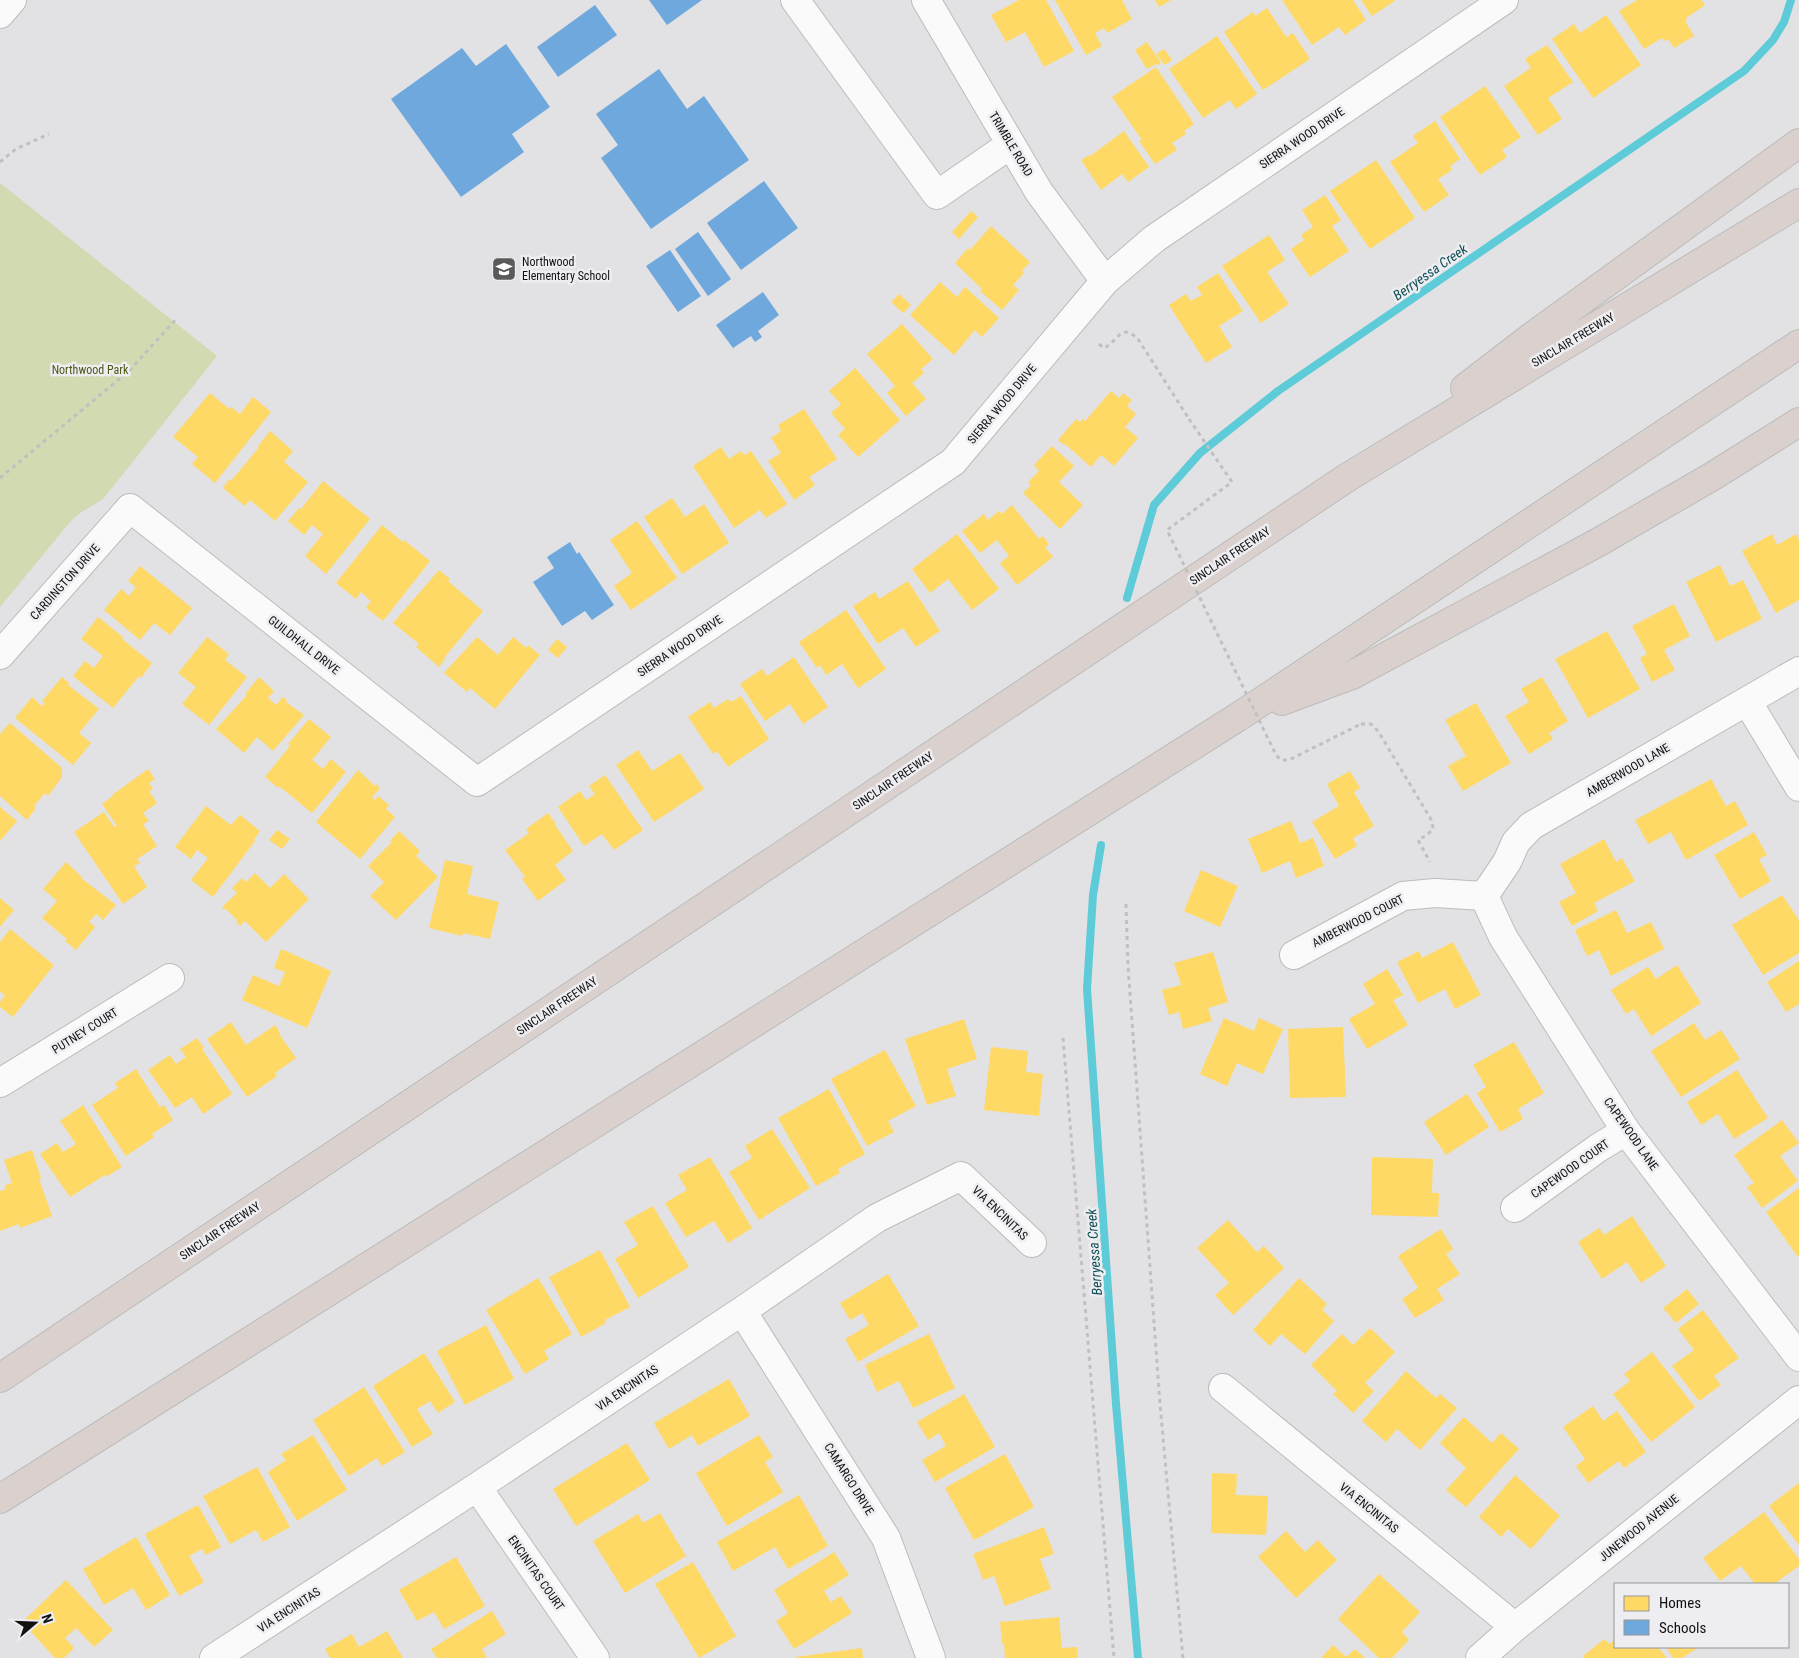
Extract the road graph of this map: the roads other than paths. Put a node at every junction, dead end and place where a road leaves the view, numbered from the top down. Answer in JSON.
{"nodes":[{"id":1,"x":12,"y":0,"type":"edge"},
{"id":2,"x":795,"y":0,"type":"edge"},
{"id":3,"x":926,"y":0,"type":"edge"},
{"id":4,"x":1504,"y":0,"type":"edge"},
{"id":5,"x":0,"y":14,"type":"edge"},
{"id":6,"x":1799,"y":143,"type":"edge"},
{"id":7,"x":1010,"y":144,"type":"junction"},
{"id":8,"x":1799,"y":203,"type":"edge"},
{"id":9,"x":1104,"y":281,"type":"junction"},
{"id":10,"x":1799,"y":344,"type":"edge"},
{"id":11,"x":1799,"y":422,"type":"edge"},
{"id":12,"x":1348,"y":477,"type":"junction"},
{"id":13,"x":130,"y":508,"type":"joint"},
{"id":14,"x":0,"y":655,"type":"edge"},
{"id":15,"x":1799,"y":671,"type":"edge"},
{"id":16,"x":1747,"y":701,"type":"junction"},
{"id":17,"x":1238,"y":717,"type":"junction"},
{"id":18,"x":477,"y":782,"type":"joint"},
{"id":19,"x":1799,"y":787,"type":"edge"},
{"id":20,"x":1484,"y":896,"type":"junction"},
{"id":21,"x":1294,"y":955,"type":"dead end"},
{"id":22,"x":170,"y":978,"type":"dead end"},
{"id":23,"x":0,"y":1083,"type":"edge"},
{"id":24,"x":1626,"y":1131,"type":"junction"},
{"id":25,"x":1515,"y":1208,"type":"dead end"},
{"id":26,"x":1032,"y":1243,"type":"dead end"},
{"id":27,"x":742,"y":1311,"type":"junction"},
{"id":28,"x":1799,"y":1357,"type":"edge"},
{"id":29,"x":0,"y":1378,"type":"edge"},
{"id":30,"x":1223,"y":1388,"type":"dead end"},
{"id":31,"x":1799,"y":1400,"type":"edge"},
{"id":32,"x":477,"y":1487,"type":"junction"},
{"id":33,"x":0,"y":1499,"type":"edge"},
{"id":34,"x":1515,"y":1627,"type":"junction"},
{"id":35,"x":214,"y":1658,"type":"edge"},
{"id":36,"x":595,"y":1658,"type":"edge"},
{"id":37,"x":931,"y":1658,"type":"edge"},
{"id":38,"x":1480,"y":1658,"type":"edge"}],
"edges":[{"from":1,"to":5,"type":"street"},
{"from":2,"to":7,"type":"street"},
{"from":3,"to":7,"type":"street","name":"TRIMBLE ROAD"},
{"from":4,"to":9,"type":"street","name":"SIERRA WOOD DRIVE"},
{"from":6,"to":12,"type":"highway"},
{"from":7,"to":9,"type":"street","name":"TRIMBLE ROAD"},
{"from":8,"to":12,"type":"highway","name":"SINCLAIR FREEWAY"},
{"from":9,"to":18,"type":"street","name":"SIERRA WOOD DRIVE"},
{"from":10,"to":17,"type":"highway"},
{"from":11,"to":17,"type":"highway"},
{"from":12,"to":29,"type":"highway","name":"SINCLAIR FREEWAY"},
{"from":13,"to":14,"type":"street","name":"CARDINGTON DRIVE"},
{"from":13,"to":18,"type":"street","name":"GUILDHALL DRIVE"},
{"from":15,"to":16,"type":"street","name":"AMBERWOOD LANE"},
{"from":16,"to":19,"type":"street"},
{"from":16,"to":20,"type":"street","name":"AMBERWOOD LANE"},
{"from":17,"to":33,"type":"highway"},
{"from":20,"to":21,"type":"street","name":"AMBERWOOD COURT"},
{"from":20,"to":24,"type":"street","name":"CAPEWOOD LANE"},
{"from":22,"to":23,"type":"street","name":"PUTNEY COURT"},
{"from":24,"to":25,"type":"street","name":"CAPEWOOD COURT"},
{"from":24,"to":28,"type":"street","name":"CAPEWOOD LANE"},
{"from":26,"to":27,"type":"street","name":"VIA ENCINITAS"},
{"from":27,"to":32,"type":"street","name":"VIA ENCINITAS"},
{"from":27,"to":37,"type":"street","name":"CAMARGO DRIVE"},
{"from":30,"to":34,"type":"street","name":"VIA ENCINITAS"},
{"from":31,"to":34,"type":"street","name":"JUNEWOOD AVENUE"},
{"from":32,"to":35,"type":"street","name":"VIA ENCINITAS"},
{"from":32,"to":36,"type":"street","name":"ENCINITAS COURT"},
{"from":34,"to":38,"type":"street","name":"JUNEWOOD AVENUE"}]}
